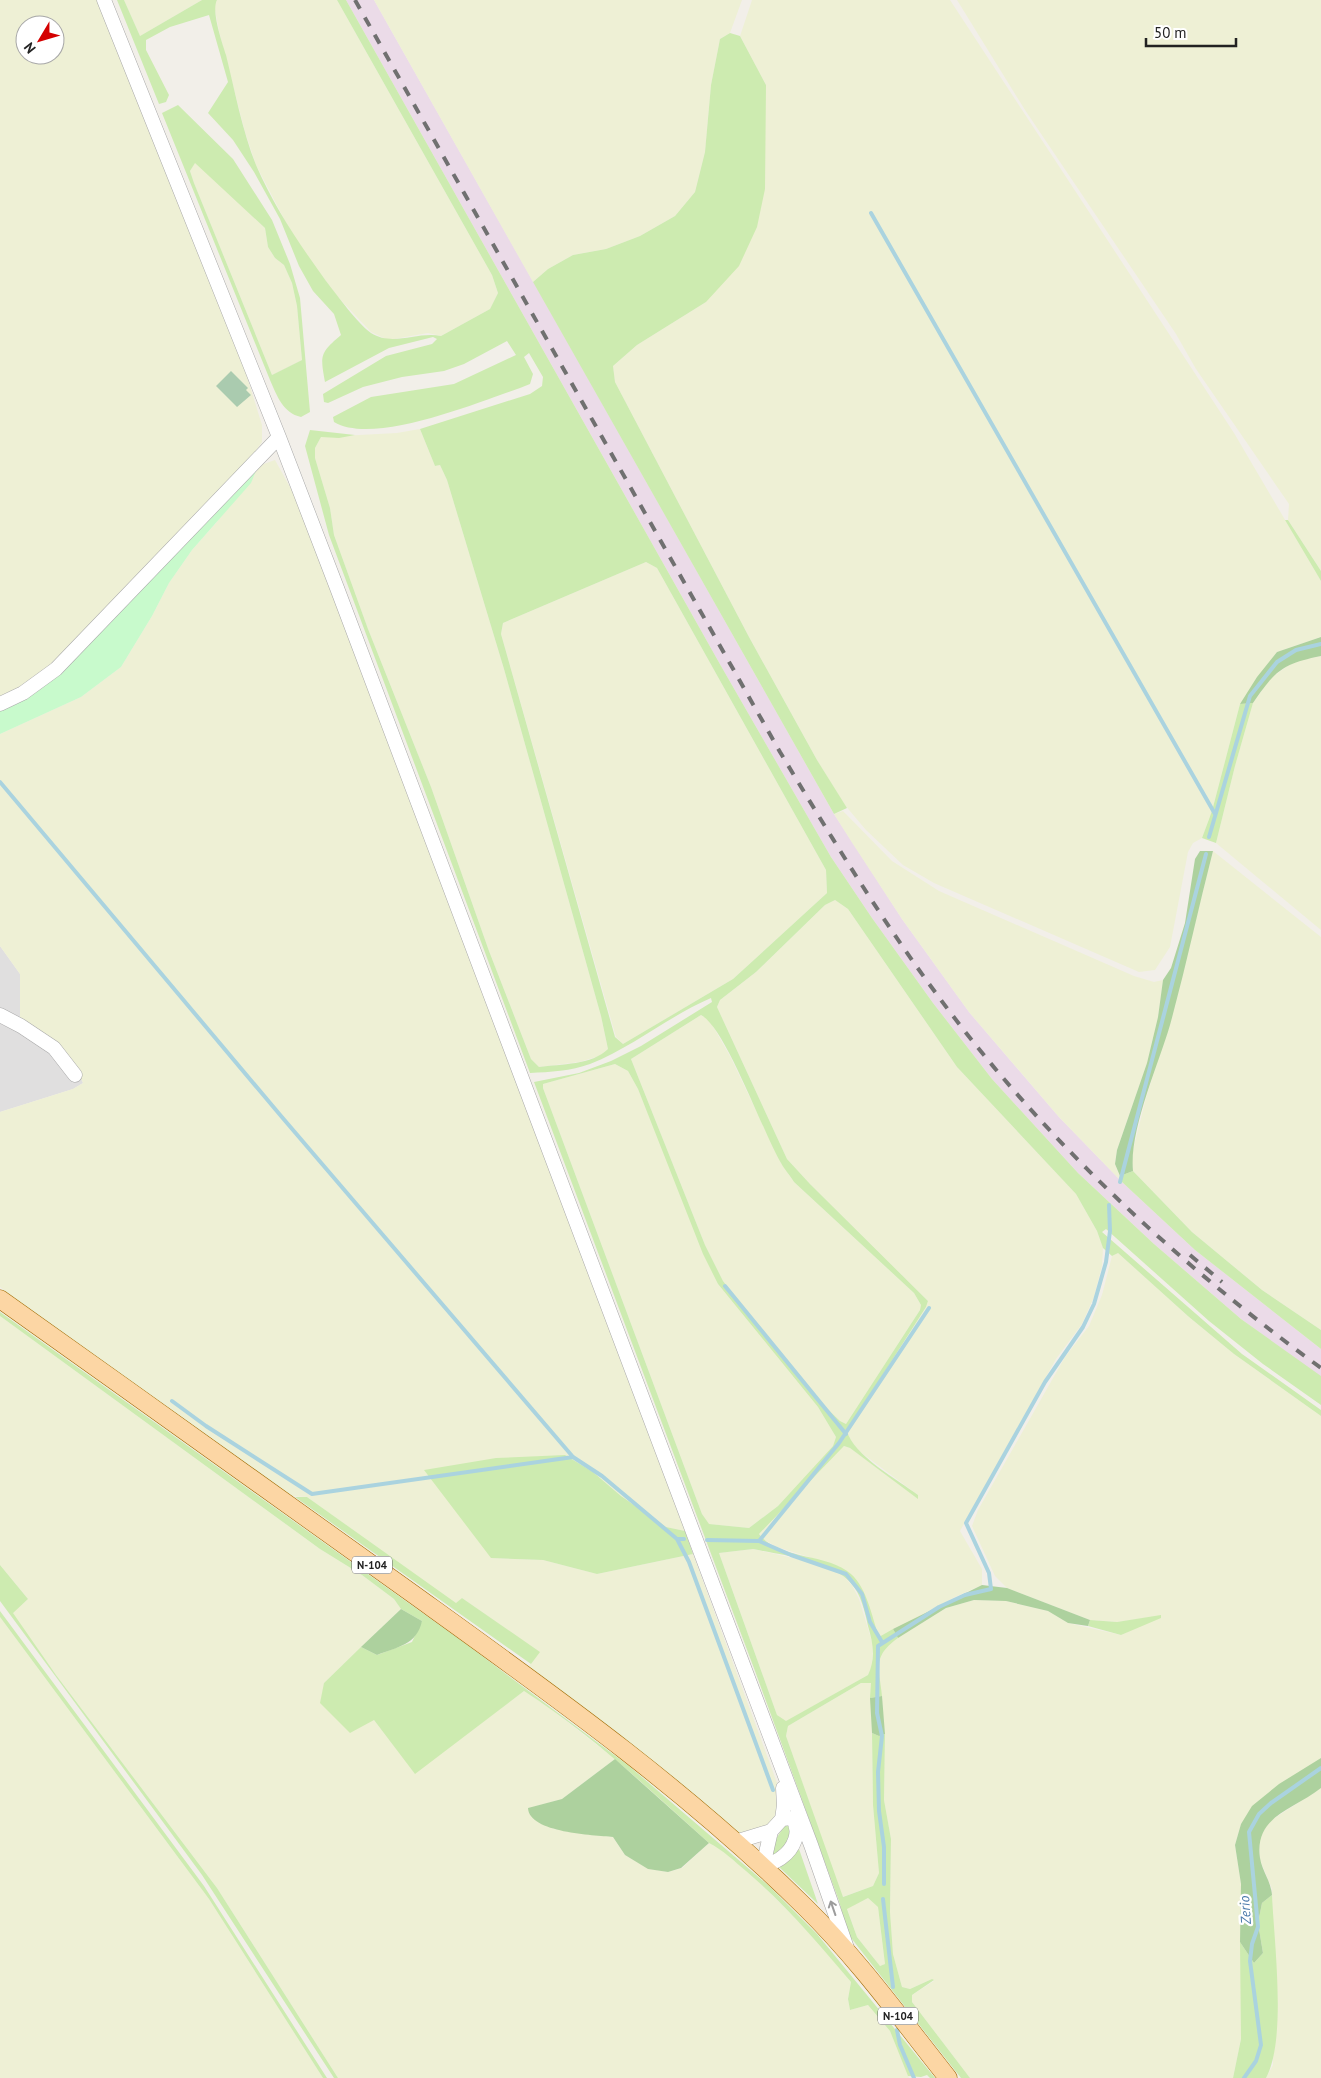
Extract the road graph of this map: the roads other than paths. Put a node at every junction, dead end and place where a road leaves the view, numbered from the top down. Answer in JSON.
{"nodes":[{"id":1,"x":104,"y":0,"type":"edge"},
{"id":2,"x":279,"y":437,"type":"junction"},
{"id":3,"x":0,"y":704,"type":"edge"},
{"id":4,"x":0,"y":1015,"type":"edge"},
{"id":5,"x":75,"y":1075,"type":"dead end"},
{"id":6,"x":0,"y":1299,"type":"edge"},
{"id":7,"x":781,"y":1772,"type":"junction"},
{"id":8,"x":782,"y":1819,"type":"junction"},
{"id":9,"x":799,"y":1823,"type":"junction"},
{"id":10,"x":771,"y":1831,"type":"junction"},
{"id":11,"x":735,"y":1842,"type":"junction"},
{"id":12,"x":763,"y":1866,"type":"junction"},
{"id":13,"x":849,"y":1954,"type":"junction"},
{"id":14,"x":948,"y":2078,"type":"edge"}],
"edges":[{"from":1,"to":2,"type":"street"},
{"from":2,"to":3,"type":"street"},
{"from":2,"to":7,"type":"street"},
{"from":4,"to":5,"type":"street"},
{"from":6,"to":11,"type":"main road","number":"N-104"},
{"from":7,"to":8,"type":"street"},
{"from":7,"to":9,"type":"street"},
{"from":8,"to":9,"type":"street"},
{"from":8,"to":10,"type":"street"},
{"from":9,"to":12,"type":"street"},
{"from":13,"to":9,"type":"street","one_way":true},
{"from":10,"to":11,"type":"street"},
{"from":10,"to":12,"type":"street"},
{"from":11,"to":12,"type":"main road","number":"N-104"},
{"from":12,"to":13,"type":"main road","number":"N-104"},
{"from":13,"to":14,"type":"main road","number":"N-104"}]}
